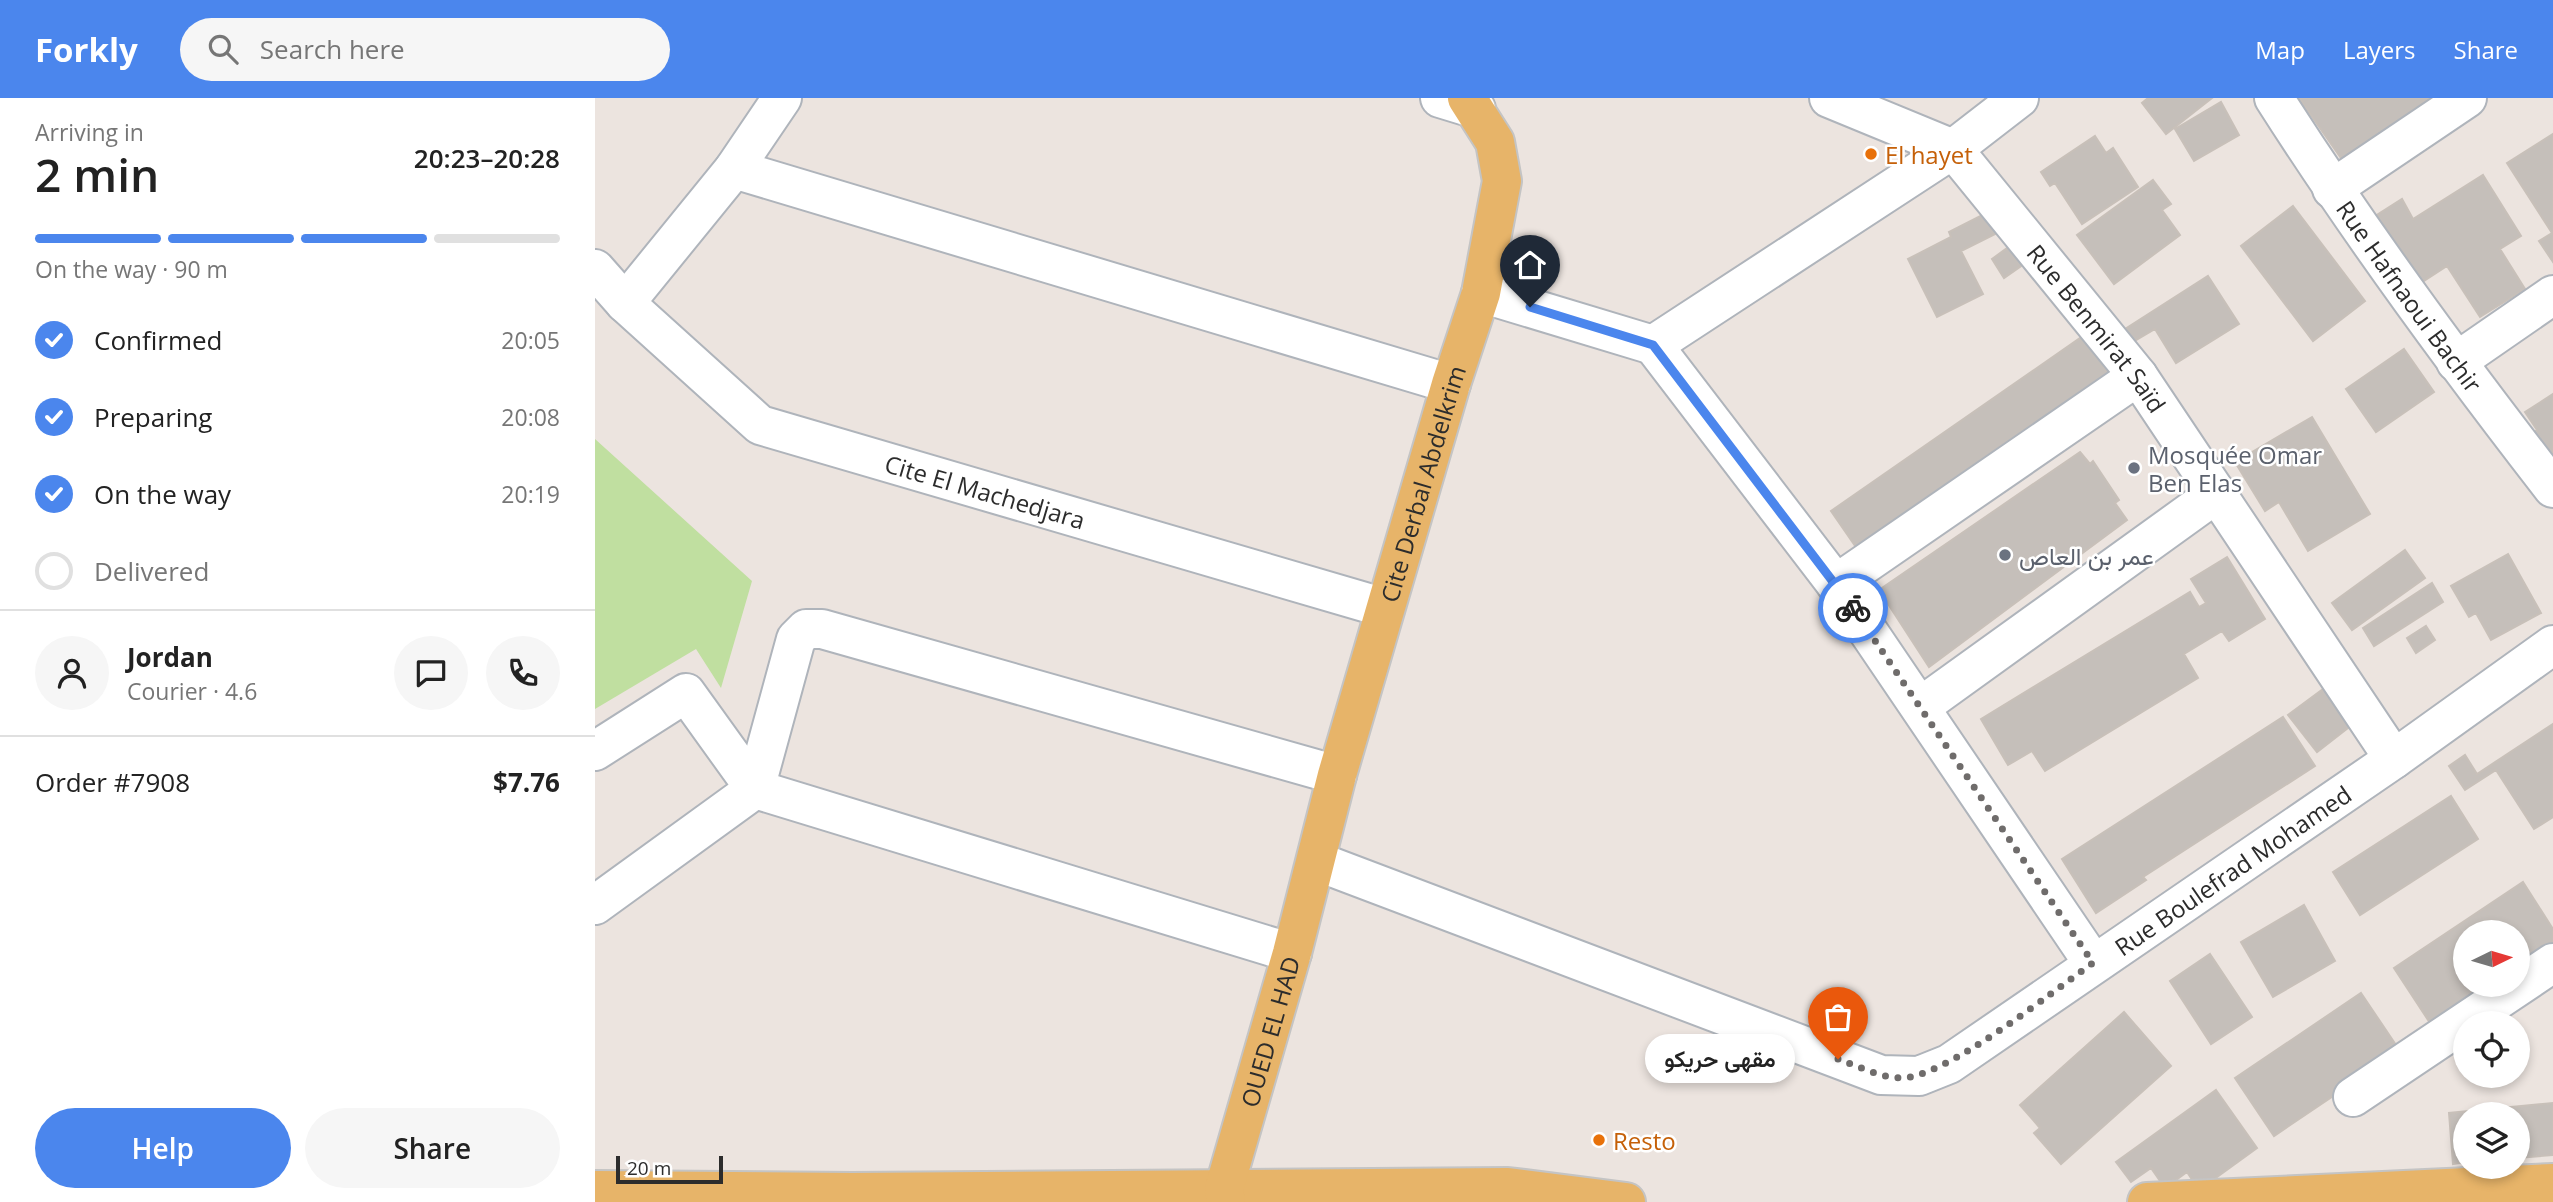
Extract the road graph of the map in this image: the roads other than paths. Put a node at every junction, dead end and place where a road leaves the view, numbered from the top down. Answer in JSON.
{"nodes":[{"id":1,"x":782,"y":98,"type":"edge"},
{"id":2,"x":1440,"y":98,"type":"edge"},
{"id":3,"x":1829,"y":98,"type":"edge"},
{"id":4,"x":2019,"y":98,"type":"edge"},
{"id":5,"x":2274,"y":98,"type":"edge"},
{"id":6,"x":2467,"y":98,"type":"edge"},
{"id":7,"x":1472,"y":103,"type":"edge"},
{"id":8,"x":1953,"y":149,"type":"junction"},
{"id":9,"x":734,"y":169,"type":"junction"},
{"id":10,"x":2332,"y":189,"type":"junction"},
{"id":11,"x":595,"y":270,"type":"edge"},
{"id":12,"x":1481,"y":293,"type":"junction"},
{"id":13,"x":2553,"y":295,"type":"edge"},
{"id":14,"x":625,"y":303,"type":"junction"},
{"id":15,"x":1653,"y":345,"type":"junction"},
{"id":16,"x":2456,"y":362,"type":"junction"},
{"id":17,"x":2138,"y":376,"type":"junction"},
{"id":18,"x":1451,"y":384,"type":"junction"},
{"id":19,"x":2553,"y":488,"type":"edge"},
{"id":20,"x":2217,"y":493,"type":"junction"},
{"id":21,"x":1836,"y":583,"type":"junction"},
{"id":22,"x":1385,"y":608,"type":"junction"},
{"id":23,"x":2553,"y":645,"type":"edge"},
{"id":24,"x":1920,"y":707,"type":"junction"},
{"id":25,"x":595,"y":751,"type":"edge"},
{"id":26,"x":2394,"y":759,"type":"junction"},
{"id":27,"x":1337,"y":775,"type":"junction"},
{"id":28,"x":755,"y":789,"type":"junction"},
{"id":29,"x":1316,"y":861,"type":"junction"},
{"id":30,"x":595,"y":905,"type":"edge"},
{"id":31,"x":1292,"y":953,"type":"junction"},
{"id":32,"x":2093,"y":963,"type":"junction"},
{"id":33,"x":2553,"y":963,"type":"edge"},
{"id":34,"x":2353,"y":1097,"type":"dead end"},
{"id":35,"x":2553,"y":1184,"type":"edge"},
{"id":36,"x":595,"y":1190,"type":"edge"},
{"id":37,"x":1225,"y":1196,"type":"edge"},
{"id":38,"x":1626,"y":1202,"type":"edge"},
{"id":39,"x":2147,"y":1202,"type":"edge"}],
"edges":[{"from":1,"to":9,"type":"street"},
{"from":2,"to":7,"type":"street"},
{"from":3,"to":8,"type":"street"},
{"from":4,"to":8,"type":"street"},
{"from":5,"to":10,"type":"street","name":"Rue Hafnaoui Bachir"},
{"from":6,"to":10,"type":"street"},
{"from":7,"to":12,"type":"main road","name":"Cite Derbal Abdelkrim"},
{"from":8,"to":15,"type":"street"},
{"from":8,"to":17,"type":"street","name":"Rue Benmirat Saïd"},
{"from":9,"to":14,"type":"street"},
{"from":9,"to":18,"type":"street"},
{"from":10,"to":16,"type":"street","name":"Rue Hafnaoui Bachir"},
{"from":11,"to":14,"type":"street","name":"Cite El Machedjara"},
{"from":12,"to":15,"type":"street"},
{"from":12,"to":18,"type":"main road","name":"Cite Derbal Abdelkrim"},
{"from":13,"to":16,"type":"street"},
{"from":14,"to":22,"type":"street","name":"Cite El Machedjara"},
{"from":15,"to":21,"type":"street"},
{"from":16,"to":19,"type":"street","name":"Rue Hafnaoui Bachir"},
{"from":17,"to":20,"type":"street","name":"Rue Benmirat Saïd"},
{"from":17,"to":21,"type":"street"},
{"from":18,"to":22,"type":"main road","name":"Cite Derbal Abdelkrim"},
{"from":20,"to":24,"type":"street"},
{"from":20,"to":26,"type":"street","name":"Rue Benmirat Saïd"},
{"from":21,"to":24,"type":"street"},
{"from":22,"to":27,"type":"main road","name":"Cite Derbal Abdelkrim"},
{"from":23,"to":26,"type":"street","name":"Rue Boulefrad Mohamed"},
{"from":24,"to":32,"type":"street"},
{"from":25,"to":28,"type":"street"},
{"from":26,"to":32,"type":"street","name":"Rue Boulefrad Mohamed"},
{"from":27,"to":28,"type":"street"},
{"from":27,"to":29,"type":"main road","name":"Cite Derbal Abdelkrim"},
{"from":28,"to":30,"type":"street"},
{"from":28,"to":31,"type":"street"},
{"from":29,"to":31,"type":"main road","name":"OUED EL HAD"},
{"from":29,"to":32,"type":"street","name":"Rue Boulefrad Mohamed"},
{"from":31,"to":37,"type":"main road","name":"OUED EL HAD"},
{"from":33,"to":34,"type":"street"},
{"from":35,"to":39,"type":"main road"},
{"from":36,"to":37,"type":"main road"},
{"from":37,"to":38,"type":"main road"}]}
